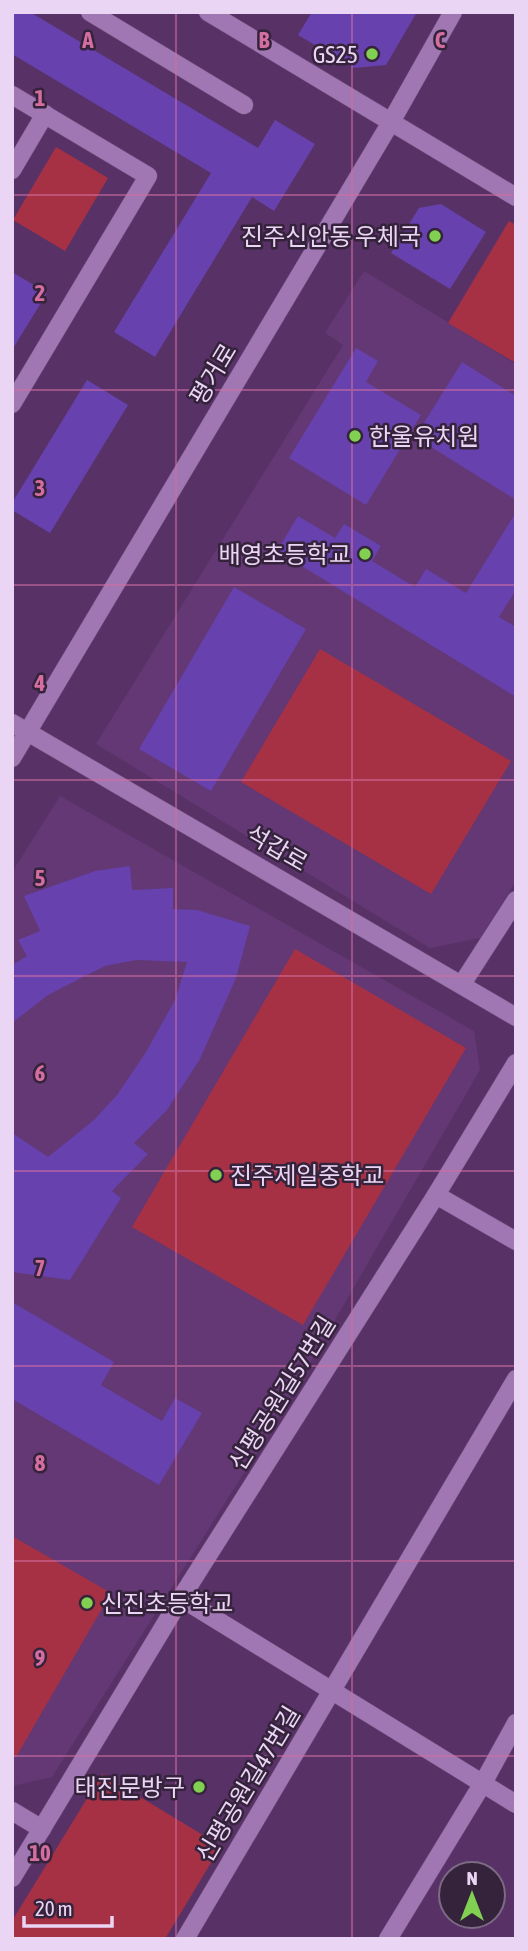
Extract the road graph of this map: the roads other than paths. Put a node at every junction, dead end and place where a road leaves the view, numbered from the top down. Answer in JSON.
{"nodes":[{"id":1,"x":90,"y":12,"type":"edge"},
{"id":2,"x":208,"y":12,"type":"edge"},
{"id":3,"x":453,"y":12,"type":"edge"},
{"id":4,"x":12,"y":95,"type":"edge"},
{"id":5,"x":244,"y":105,"type":"dead end"},
{"id":6,"x":45,"y":114,"type":"junction"},
{"id":7,"x":391,"y":122,"type":"junction"},
{"id":8,"x":12,"y":170,"type":"edge"},
{"id":9,"x":516,"y":197,"type":"edge"},
{"id":10,"x":14,"y":395,"type":"edge"},
{"id":11,"x":12,"y":723,"type":"edge"},
{"id":12,"x":28,"y":732,"type":"junction"},
{"id":13,"x":12,"y":758,"type":"edge"},
{"id":14,"x":516,"y":900,"type":"edge"},
{"id":15,"x":462,"y":984,"type":"junction"},
{"id":16,"x":516,"y":1017,"type":"edge"},
{"id":17,"x":516,"y":1063,"type":"edge"},
{"id":18,"x":436,"y":1195,"type":"junction"},
{"id":19,"x":516,"y":1241,"type":"edge"},
{"id":20,"x":516,"y":1379,"type":"edge"},
{"id":21,"x":181,"y":1598,"type":"junction"},
{"id":22,"x":332,"y":1690,"type":"junction"},
{"id":23,"x":516,"y":1723,"type":"edge"},
{"id":24,"x":483,"y":1783,"type":"junction"},
{"id":25,"x":516,"y":1804,"type":"edge"},
{"id":26,"x":12,"y":1811,"type":"edge"},
{"id":27,"x":42,"y":1829,"type":"junction"},
{"id":28,"x":12,"y":1878,"type":"edge"},
{"id":29,"x":185,"y":1939,"type":"edge"},
{"id":30,"x":388,"y":1939,"type":"edge"}],
"edges":[{"from":1,"to":5,"type":"street"},
{"from":2,"to":7,"type":"street"},
{"from":3,"to":7,"type":"street","name":"평거로"},
{"from":4,"to":6,"type":"street"},
{"from":6,"to":8,"type":"street"},
{"from":6,"to":10,"type":"street"},
{"from":7,"to":9,"type":"street"},
{"from":7,"to":12,"type":"street","name":"평거로"},
{"from":11,"to":12,"type":"street","name":"석갑로"},
{"from":12,"to":13,"type":"street","name":"평거로"},
{"from":12,"to":15,"type":"street","name":"석갑로"},
{"from":14,"to":15,"type":"street"},
{"from":15,"to":16,"type":"street","name":"석갑로"},
{"from":17,"to":18,"type":"street","name":"신평공원길57번길"},
{"from":18,"to":19,"type":"street"},
{"from":18,"to":21,"type":"street","name":"신평공원길57번길"},
{"from":20,"to":22,"type":"street"},
{"from":21,"to":22,"type":"street"},
{"from":21,"to":27,"type":"street"},
{"from":22,"to":24,"type":"street"},
{"from":22,"to":29,"type":"street","name":"신평공원길47번길"},
{"from":23,"to":24,"type":"street"},
{"from":24,"to":25,"type":"street"},
{"from":24,"to":30,"type":"street"},
{"from":26,"to":27,"type":"street"},
{"from":27,"to":28,"type":"street"}]}
